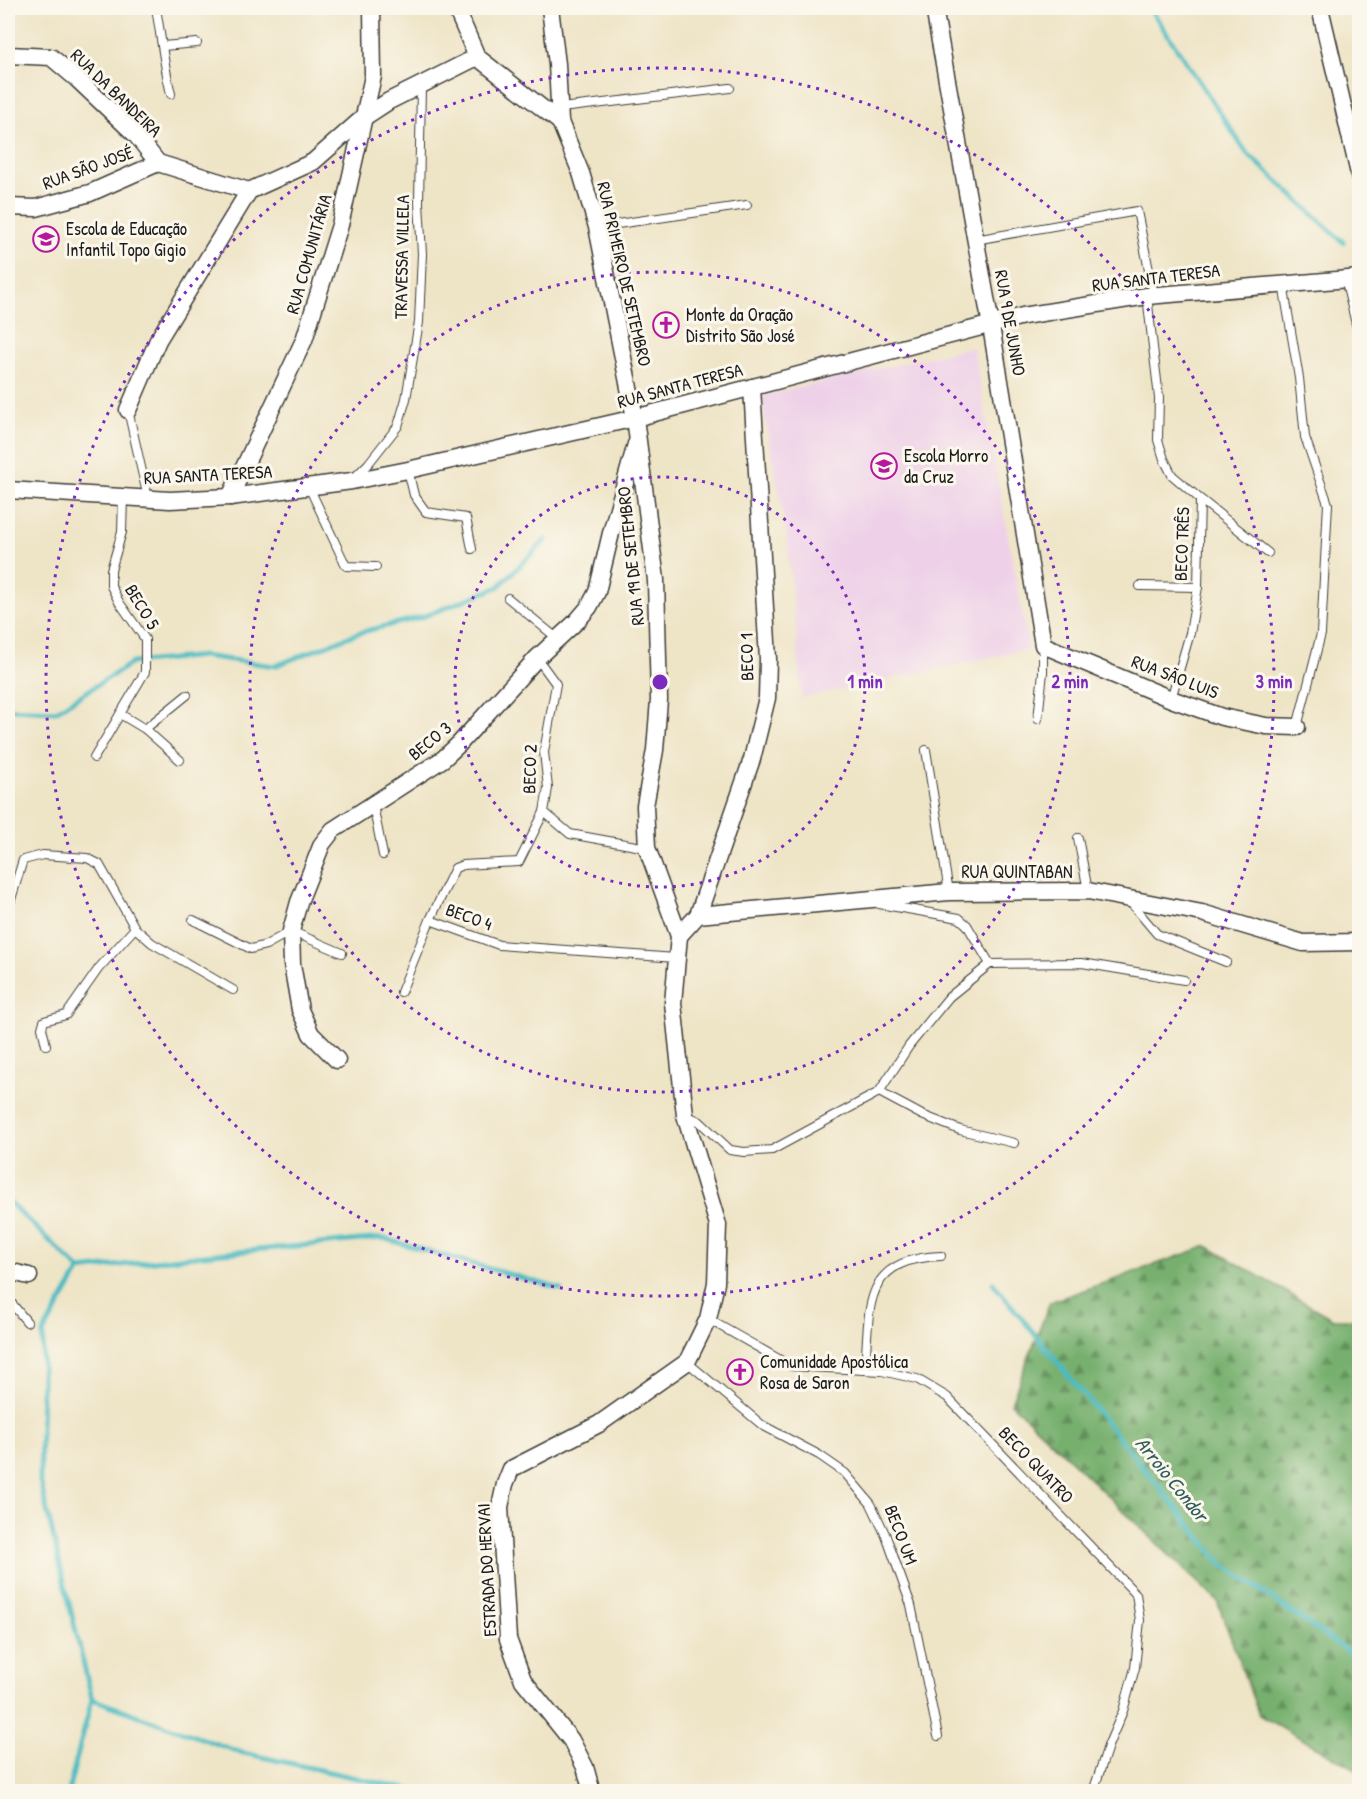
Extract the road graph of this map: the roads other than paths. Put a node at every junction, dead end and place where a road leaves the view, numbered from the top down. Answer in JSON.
{"nodes":[{"id":1,"x":156,"y":8,"type":"edge"},
{"id":2,"x":372,"y":8,"type":"edge"},
{"id":3,"x":456,"y":8,"type":"edge"},
{"id":4,"x":550,"y":8,"type":"edge"},
{"id":5,"x":934,"y":8,"type":"edge"},
{"id":6,"x":1320,"y":8,"type":"edge"},
{"id":7,"x":197,"y":43,"type":"dead end"},
{"id":8,"x":163,"y":46,"type":"junction"},
{"id":9,"x":8,"y":55,"type":"edge"},
{"id":10,"x":477,"y":57,"type":"junction"},
{"id":11,"x":421,"y":86,"type":"junction"},
{"id":12,"x":730,"y":88,"type":"dead end"},
{"id":13,"x":171,"y":94,"type":"dead end"},
{"id":14,"x":561,"y":115,"type":"junction"},
{"id":15,"x":363,"y":118,"type":"junction"},
{"id":16,"x":158,"y":163,"type":"junction"},
{"id":17,"x":1359,"y":178,"type":"edge"},
{"id":18,"x":249,"y":191,"type":"junction"},
{"id":19,"x":747,"y":205,"type":"dead end"},
{"id":20,"x":8,"y":207,"type":"edge"},
{"id":21,"x":597,"y":227,"type":"junction"},
{"id":22,"x":975,"y":240,"type":"junction"},
{"id":23,"x":1352,"y":278,"type":"edge"},
{"id":24,"x":1283,"y":284,"type":"junction"},
{"id":25,"x":1151,"y":296,"type":"junction"},
{"id":26,"x":991,"y":326,"type":"junction"},
{"id":27,"x":1359,"y":340,"type":"edge"},
{"id":28,"x":752,"y":387,"type":"junction"},
{"id":29,"x":128,"y":410,"type":"joint"},
{"id":30,"x":635,"y":418,"type":"junction"},
{"id":31,"x":638,"y":440,"type":"junction"},
{"id":32,"x":408,"y":470,"type":"junction"},
{"id":33,"x":352,"y":481,"type":"junction"},
{"id":34,"x":309,"y":487,"type":"junction"},
{"id":35,"x":8,"y":490,"type":"edge"},
{"id":36,"x":123,"y":497,"type":"junction"},
{"id":37,"x":230,"y":497,"type":"junction"},
{"id":38,"x":148,"y":498,"type":"junction"},
{"id":39,"x":1200,"y":499,"type":"junction"},
{"id":40,"x":472,"y":549,"type":"dead end"},
{"id":41,"x":1268,"y":553,"type":"dead end"},
{"id":42,"x":376,"y":567,"type":"dead end"},
{"id":43,"x":1140,"y":586,"type":"dead end"},
{"id":44,"x":1198,"y":587,"type":"junction"},
{"id":45,"x":508,"y":598,"type":"dead end"},
{"id":46,"x":558,"y":639,"type":"junction"},
{"id":47,"x":1043,"y":645,"type":"junction"},
{"id":48,"x":537,"y":658,"type":"junction"},
{"id":49,"x":187,"y":695,"type":"dead end"},
{"id":50,"x":1171,"y":699,"type":"junction"},
{"id":51,"x":120,"y":714,"type":"junction"},
{"id":52,"x":1038,"y":719,"type":"dead end"},
{"id":53,"x":1297,"y":727,"type":"joint"},
{"id":54,"x":145,"y":729,"type":"junction"},
{"id":55,"x":926,"y":750,"type":"dead end"},
{"id":56,"x":94,"y":758,"type":"dead end"},
{"id":57,"x":180,"y":760,"type":"dead end"},
{"id":58,"x":373,"y":806,"type":"junction"},
{"id":59,"x":544,"y":812,"type":"junction"},
{"id":60,"x":1078,"y":838,"type":"dead end"},
{"id":61,"x":646,"y":848,"type":"junction"},
{"id":62,"x":383,"y":855,"type":"dead end"},
{"id":63,"x":1088,"y":891,"type":"junction"},
{"id":64,"x":949,"y":892,"type":"junction"},
{"id":65,"x":1126,"y":897,"type":"junction"},
{"id":66,"x":858,"y":901,"type":"junction"},
{"id":67,"x":8,"y":909,"type":"edge"},
{"id":68,"x":698,"y":915,"type":"junction"},
{"id":69,"x":193,"y":920,"type":"dead end"},
{"id":70,"x":430,"y":920,"type":"junction"},
{"id":71,"x":135,"y":928,"type":"junction"},
{"id":72,"x":291,"y":931,"type":"junction"},
{"id":73,"x":679,"y":936,"type":"junction"},
{"id":74,"x":1359,"y":942,"type":"edge"},
{"id":75,"x":342,"y":953,"type":"dead end"},
{"id":76,"x":676,"y":958,"type":"junction"},
{"id":77,"x":1226,"y":962,"type":"dead end"},
{"id":78,"x":990,"y":964,"type":"junction"},
{"id":79,"x":1184,"y":980,"type":"dead end"},
{"id":80,"x":233,"y":990,"type":"dead end"},
{"id":81,"x":401,"y":993,"type":"dead end"},
{"id":82,"x":46,"y":1045,"type":"dead end"},
{"id":83,"x":337,"y":1060,"type":"dead end"},
{"id":84,"x":879,"y":1092,"type":"junction"},
{"id":85,"x":685,"y":1115,"type":"junction"},
{"id":86,"x":1014,"y":1143,"type":"dead end"},
{"id":87,"x":942,"y":1256,"type":"dead end"},
{"id":88,"x":8,"y":1271,"type":"edge"},
{"id":89,"x":29,"y":1276,"type":"dead end"},
{"id":90,"x":8,"y":1299,"type":"edge"},
{"id":91,"x":708,"y":1319,"type":"junction"},
{"id":92,"x":27,"y":1322,"type":"dead end"},
{"id":93,"x":687,"y":1362,"type":"junction"},
{"id":94,"x":865,"y":1370,"type":"junction"},
{"id":95,"x":938,"y":1736,"type":"dead end"},
{"id":96,"x":592,"y":1791,"type":"edge"},
{"id":97,"x":1093,"y":1791,"type":"edge"}],
"edges":[{"from":1,"to":8,"type":"lane"},
{"from":2,"to":15,"type":"street","name":"RUA COMUNITÁRIA"},
{"from":3,"to":10,"type":"street","name":"RUA PRIMEIRO DE SETEMBRO"},
{"from":4,"to":14,"type":"street"},
{"from":5,"to":22,"type":"street","name":"RUA 9 DE JUNHO"},
{"from":6,"to":17,"type":"street"},
{"from":7,"to":8,"type":"lane"},
{"from":8,"to":13,"type":"lane"},
{"from":9,"to":16,"type":"street","name":"RUA DA BANDEIRA"},
{"from":10,"to":11,"type":"street"},
{"from":10,"to":14,"type":"street","name":"RUA PRIMEIRO DE SETEMBRO"},
{"from":11,"to":15,"type":"street"},
{"from":11,"to":33,"type":"lane","name":"TRAVESSA VILLELA"},
{"from":12,"to":14,"type":"lane"},
{"from":14,"to":21,"type":"street","name":"RUA PRIMEIRO DE SETEMBRO"},
{"from":15,"to":18,"type":"street"},
{"from":15,"to":37,"type":"street","name":"RUA COMUNITÁRIA"},
{"from":16,"to":18,"type":"street","name":"RUA SÃO JOSÉ"},
{"from":16,"to":20,"type":"street","name":"RUA SÃO JOSÉ"},
{"from":18,"to":29,"type":"street"},
{"from":19,"to":21,"type":"lane"},
{"from":21,"to":30,"type":"street","name":"RUA PRIMEIRO DE SETEMBRO"},
{"from":22,"to":25,"type":"lane","name":"BECO TRÊS"},
{"from":22,"to":26,"type":"street","name":"RUA 9 DE JUNHO"},
{"from":23,"to":24,"type":"street","name":"RUA SANTA TERESA"},
{"from":23,"to":27,"type":"lane"},
{"from":24,"to":25,"type":"street","name":"RUA SANTA TERESA"},
{"from":24,"to":53,"type":"lane"},
{"from":25,"to":26,"type":"street","name":"RUA SANTA TERESA"},
{"from":25,"to":39,"type":"lane","name":"BECO TRÊS"},
{"from":26,"to":28,"type":"street","name":"RUA SANTA TERESA"},
{"from":26,"to":47,"type":"street","name":"RUA 9 DE JUNHO"},
{"from":28,"to":30,"type":"street","name":"RUA SANTA TERESA"},
{"from":28,"to":68,"type":"street","name":"BECO 1"},
{"from":29,"to":38,"type":"lane"},
{"from":30,"to":31,"type":"street","name":"RUA 19 DE SETEMBRO"},
{"from":30,"to":32,"type":"street","name":"RUA SANTA TERESA"},
{"from":31,"to":46,"type":"street","name":"BECO 3"},
{"from":31,"to":61,"type":"street","name":"RUA 19 DE SETEMBRO"},
{"from":32,"to":33,"type":"street","name":"RUA SANTA TERESA"},
{"from":32,"to":40,"type":"lane"},
{"from":33,"to":34,"type":"street","name":"RUA SANTA TERESA"},
{"from":34,"to":37,"type":"street","name":"RUA SANTA TERESA"},
{"from":34,"to":42,"type":"lane"},
{"from":35,"to":36,"type":"street","name":"RUA SANTA TERESA"},
{"from":36,"to":38,"type":"street","name":"RUA SANTA TERESA"},
{"from":36,"to":51,"type":"lane","name":"BECO 5"},
{"from":37,"to":38,"type":"street","name":"RUA SANTA TERESA"},
{"from":39,"to":41,"type":"lane"},
{"from":39,"to":44,"type":"lane","name":"BECO TRÊS"},
{"from":43,"to":44,"type":"lane"},
{"from":44,"to":50,"type":"lane","name":"BECO TRÊS"},
{"from":45,"to":46,"type":"lane"},
{"from":46,"to":48,"type":"street","name":"BECO 3"},
{"from":47,"to":50,"type":"street","name":"RUA SÃO LUIS"},
{"from":47,"to":52,"type":"lane"},
{"from":48,"to":58,"type":"street","name":"BECO 3"},
{"from":48,"to":59,"type":"lane","name":"BECO 2"},
{"from":49,"to":54,"type":"lane"},
{"from":50,"to":53,"type":"street","name":"RUA SÃO LUIS"},
{"from":51,"to":54,"type":"lane"},
{"from":51,"to":56,"type":"lane","name":"BECO 5"},
{"from":54,"to":57,"type":"lane"},
{"from":55,"to":64,"type":"lane"},
{"from":58,"to":62,"type":"lane"},
{"from":58,"to":72,"type":"street","name":"BECO 3"},
{"from":59,"to":61,"type":"lane","name":"BECO 2"},
{"from":59,"to":70,"type":"lane","name":"BECO 4"},
{"from":60,"to":63,"type":"lane"},
{"from":61,"to":73,"type":"street","name":"RUA 19 DE SETEMBRO"},
{"from":63,"to":64,"type":"street","name":"RUA QUINTABAN"},
{"from":63,"to":65,"type":"street","name":"RUA QUINTABAN"},
{"from":64,"to":66,"type":"street","name":"RUA QUINTABAN"},
{"from":65,"to":74,"type":"street","name":"RUA QUINTABAN"},
{"from":65,"to":77,"type":"lane"},
{"from":66,"to":68,"type":"street","name":"RUA QUINTABAN"},
{"from":66,"to":78,"type":"lane"},
{"from":67,"to":71,"type":"lane"},
{"from":68,"to":73,"type":"street"},
{"from":69,"to":72,"type":"lane"},
{"from":70,"to":76,"type":"lane","name":"BECO 4"},
{"from":70,"to":81,"type":"lane"},
{"from":71,"to":80,"type":"lane"},
{"from":71,"to":82,"type":"lane"},
{"from":72,"to":75,"type":"lane"},
{"from":72,"to":83,"type":"street","name":"BECO 3"},
{"from":73,"to":76,"type":"street"},
{"from":76,"to":85,"type":"street"},
{"from":78,"to":79,"type":"lane"},
{"from":78,"to":84,"type":"lane"},
{"from":84,"to":85,"type":"lane"},
{"from":84,"to":86,"type":"lane"},
{"from":85,"to":91,"type":"street"},
{"from":87,"to":94,"type":"lane"},
{"from":88,"to":89,"type":"street"},
{"from":90,"to":92,"type":"lane"},
{"from":91,"to":93,"type":"street"},
{"from":91,"to":94,"type":"lane","name":"BECO QUATRO"},
{"from":93,"to":95,"type":"lane","name":"BECO UM"},
{"from":93,"to":96,"type":"street","name":"ESTRADA DO HERVAI"},
{"from":94,"to":97,"type":"lane","name":"BECO QUATRO"}]}
